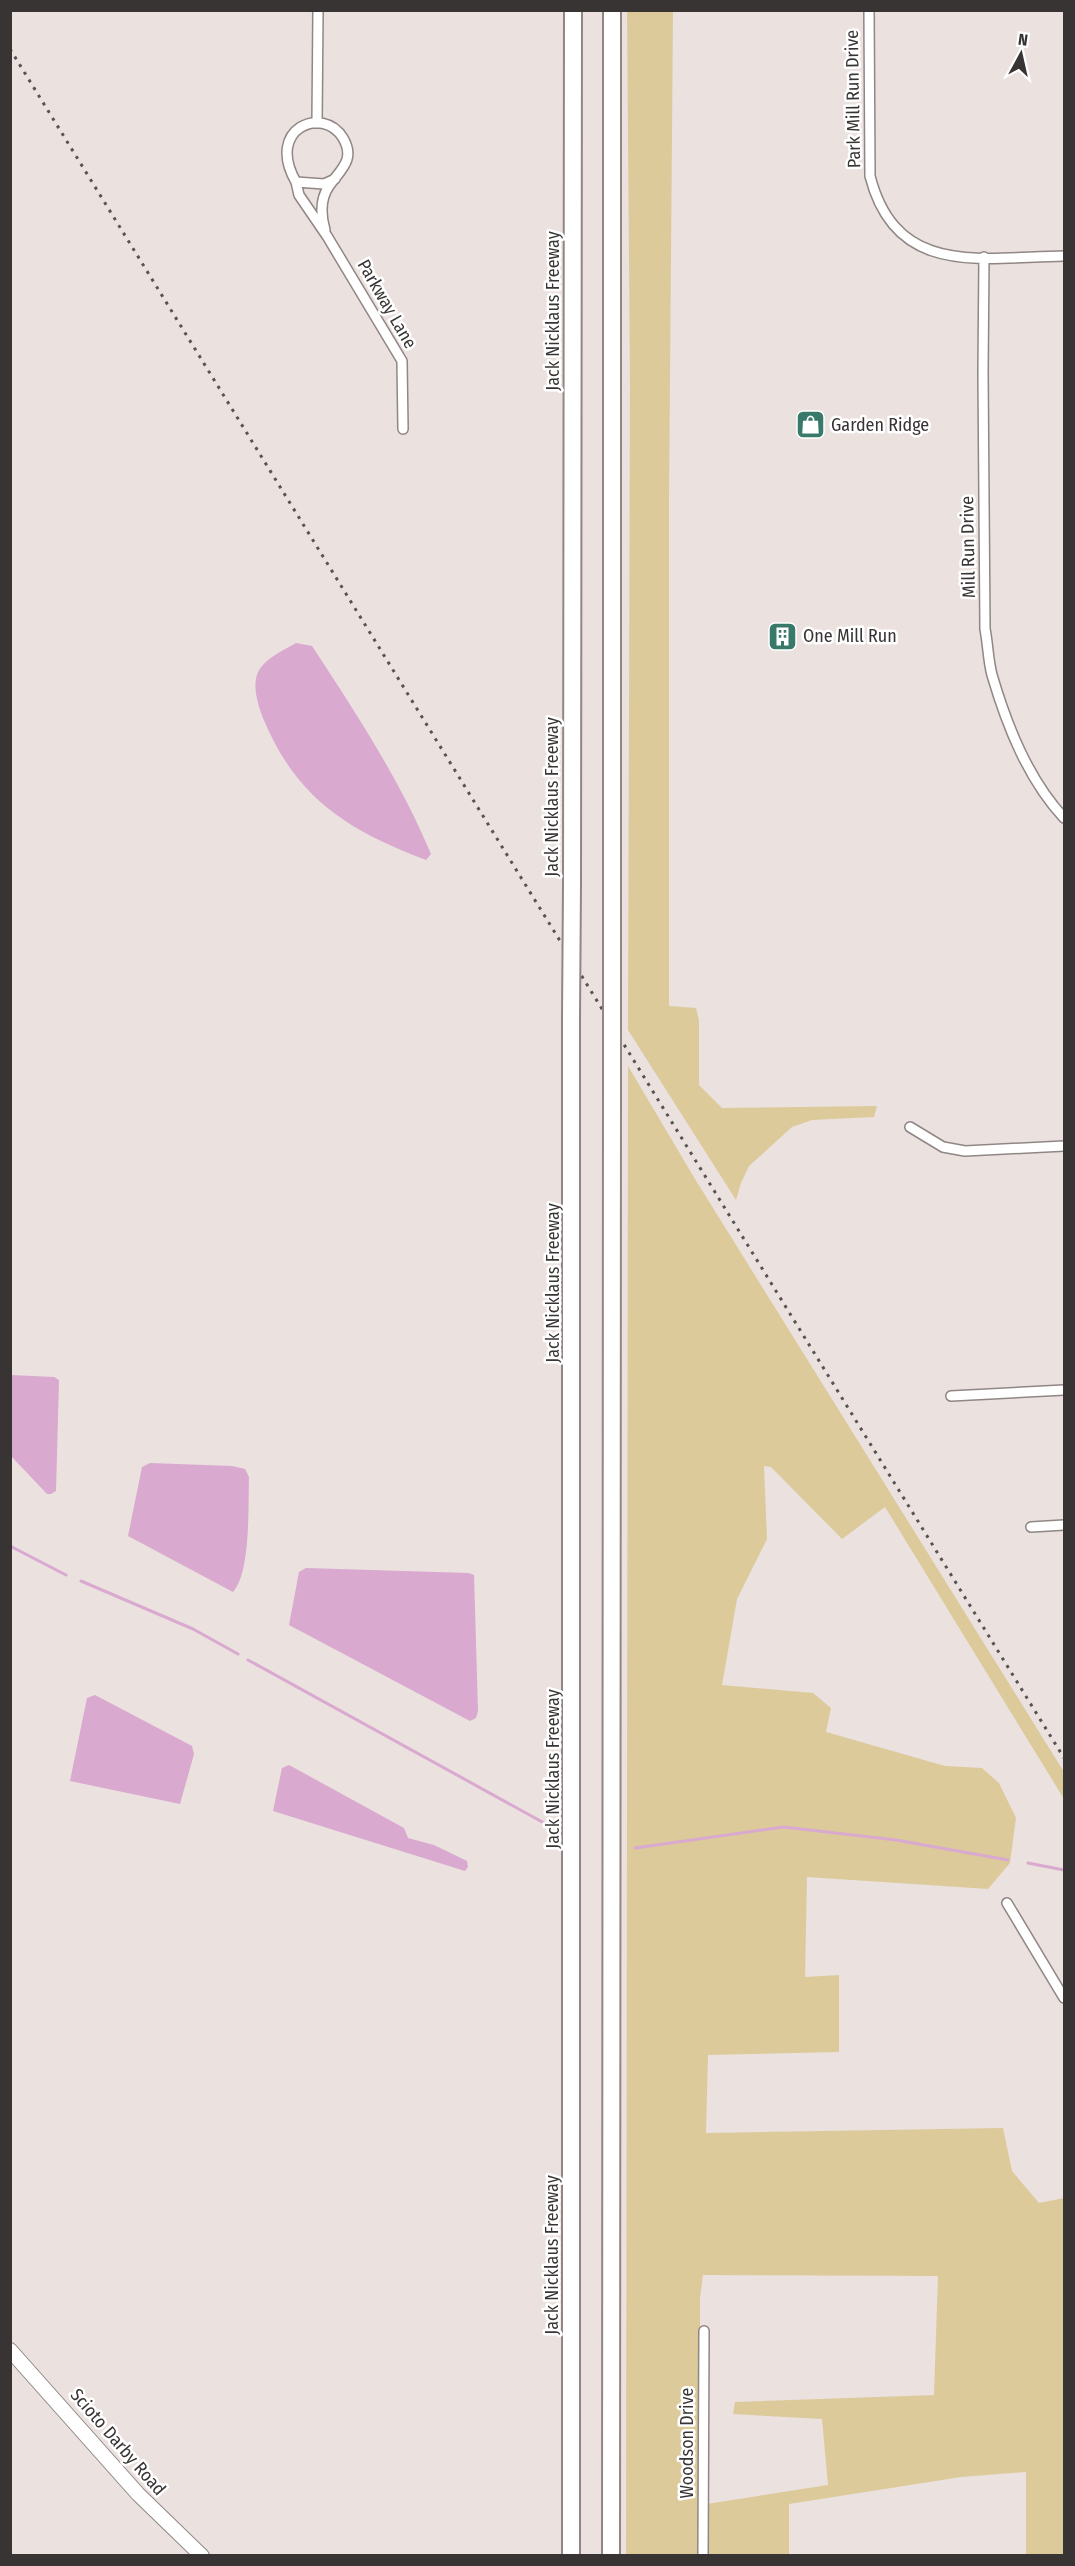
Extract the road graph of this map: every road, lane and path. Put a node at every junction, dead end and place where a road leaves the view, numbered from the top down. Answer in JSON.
{"nodes":[{"id":1,"x":318,"y":10,"type":"edge"},
{"id":2,"x":572,"y":10,"type":"edge"},
{"id":3,"x":612,"y":10,"type":"edge"},
{"id":4,"x":869,"y":10,"type":"edge"},
{"id":5,"x":317,"y":123,"type":"junction"},
{"id":6,"x":335,"y":179,"type":"junction"},
{"id":7,"x":296,"y":182,"type":"junction"},
{"id":8,"x":327,"y":236,"type":"junction"},
{"id":9,"x":1065,"y":256,"type":"edge"},
{"id":10,"x":984,"y":257,"type":"junction"},
{"id":11,"x":403,"y":429,"type":"dead end"},
{"id":12,"x":1065,"y":818,"type":"edge"},
{"id":13,"x":910,"y":1127,"type":"dead end"},
{"id":14,"x":1065,"y":1146,"type":"edge"},
{"id":15,"x":1065,"y":1390,"type":"edge"},
{"id":16,"x":951,"y":1396,"type":"dead end"},
{"id":17,"x":1065,"y":1525,"type":"edge"},
{"id":18,"x":1031,"y":1527,"type":"dead end"},
{"id":19,"x":1007,"y":1903,"type":"dead end"},
{"id":20,"x":1065,"y":1998,"type":"edge"},
{"id":21,"x":704,"y":2331,"type":"dead end"},
{"id":22,"x":10,"y":2350,"type":"edge"},
{"id":23,"x":202,"y":2556,"type":"edge"},
{"id":24,"x":571,"y":2556,"type":"edge"},
{"id":25,"x":611,"y":2556,"type":"edge"},
{"id":26,"x":703,"y":2556,"type":"edge"}],
"edges":[{"from":1,"to":5,"type":"street"},
{"from":2,"to":24,"type":"highway","name":"Jack Nicklaus Freeway","bridge":true},
{"from":3,"to":25,"type":"highway","bridge":true},
{"from":4,"to":10,"type":"street","name":"Park Mill Run Drive"},
{"from":5,"to":6,"type":"street"},
{"from":5,"to":7,"type":"street"},
{"from":6,"to":7,"type":"street"},
{"from":6,"to":8,"type":"street","name":"Parkway Lane"},
{"from":7,"to":8,"type":"street","name":"Parkway Lane"},
{"from":8,"to":11,"type":"street","name":"Parkway Lane"},
{"from":9,"to":10,"type":"street","name":"Park Mill Run Drive"},
{"from":10,"to":12,"type":"street","name":"Mill Run Drive"},
{"from":13,"to":14,"type":"street"},
{"from":15,"to":16,"type":"street"},
{"from":17,"to":18,"type":"street"},
{"from":19,"to":20,"type":"street"},
{"from":21,"to":26,"type":"street","name":"Woodson Drive"},
{"from":22,"to":23,"type":"main road","name":"Scioto Darby Road"}]}
